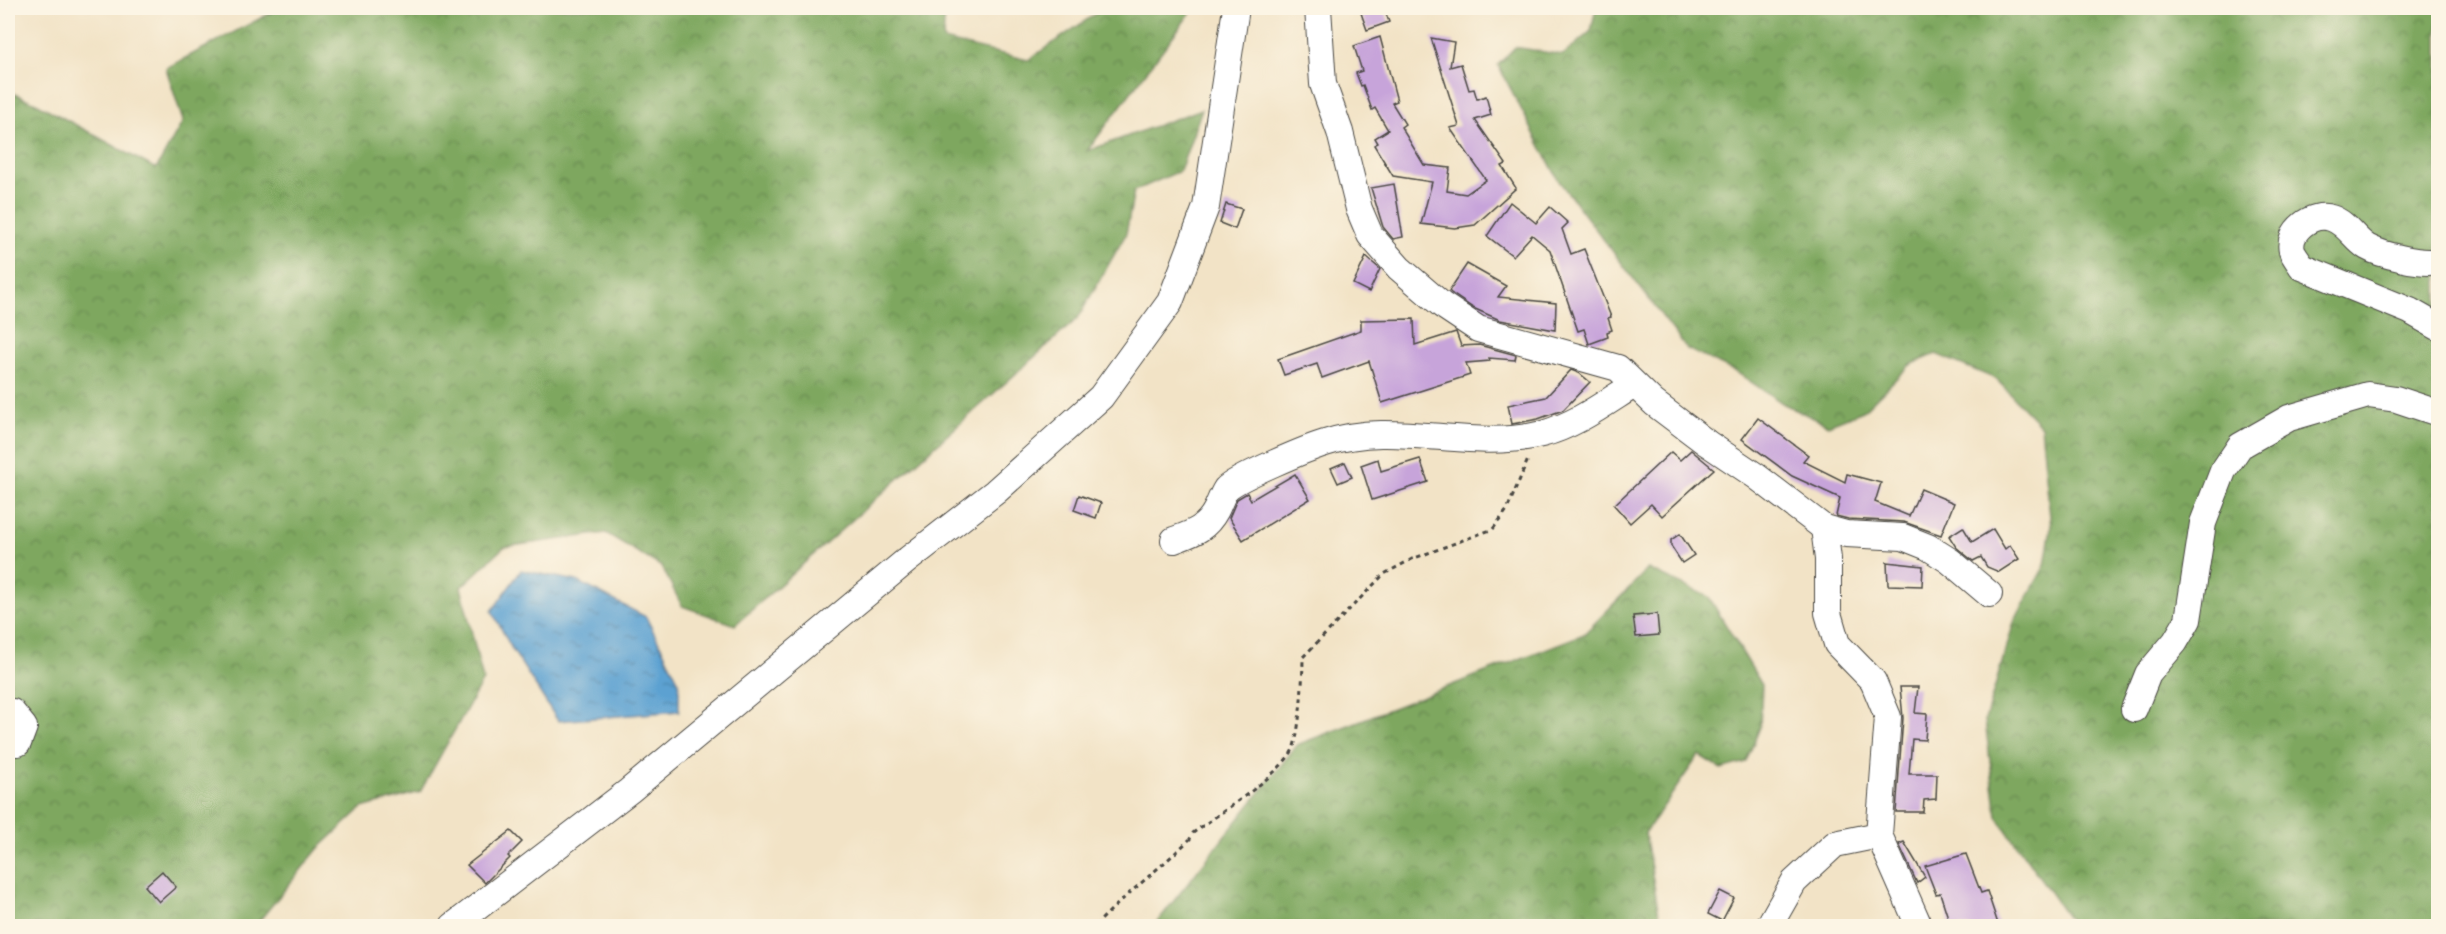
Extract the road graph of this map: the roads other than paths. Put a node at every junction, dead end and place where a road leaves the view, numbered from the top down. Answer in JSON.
{"nodes":[{"id":1,"x":1236,"y":8,"type":"edge"},
{"id":2,"x":1318,"y":8,"type":"edge"},
{"id":3,"x":2439,"y":261,"type":"edge"},
{"id":4,"x":2439,"y":327,"type":"edge"},
{"id":5,"x":1634,"y":385,"type":"junction"},
{"id":6,"x":2439,"y":413,"type":"edge"},
{"id":7,"x":1824,"y":528,"type":"junction"},
{"id":8,"x":1174,"y":540,"type":"dead end"},
{"id":9,"x":1989,"y":594,"type":"dead end"},
{"id":10,"x":2134,"y":709,"type":"dead end"},
{"id":11,"x":8,"y":713,"type":"edge"},
{"id":12,"x":8,"y":743,"type":"edge"},
{"id":13,"x":1879,"y":835,"type":"junction"},
{"id":14,"x":453,"y":927,"type":"edge"},
{"id":15,"x":1769,"y":927,"type":"edge"},
{"id":16,"x":1919,"y":927,"type":"edge"}],
"edges":[{"from":1,"to":14,"type":"street"},
{"from":2,"to":5,"type":"street"},
{"from":3,"to":4,"type":"street"},
{"from":5,"to":7,"type":"street"},
{"from":5,"to":8,"type":"street"},
{"from":6,"to":10,"type":"street"},
{"from":7,"to":9,"type":"street"},
{"from":7,"to":13,"type":"street"},
{"from":11,"to":12,"type":"street"},
{"from":13,"to":15,"type":"street"},
{"from":13,"to":16,"type":"street"}]}
